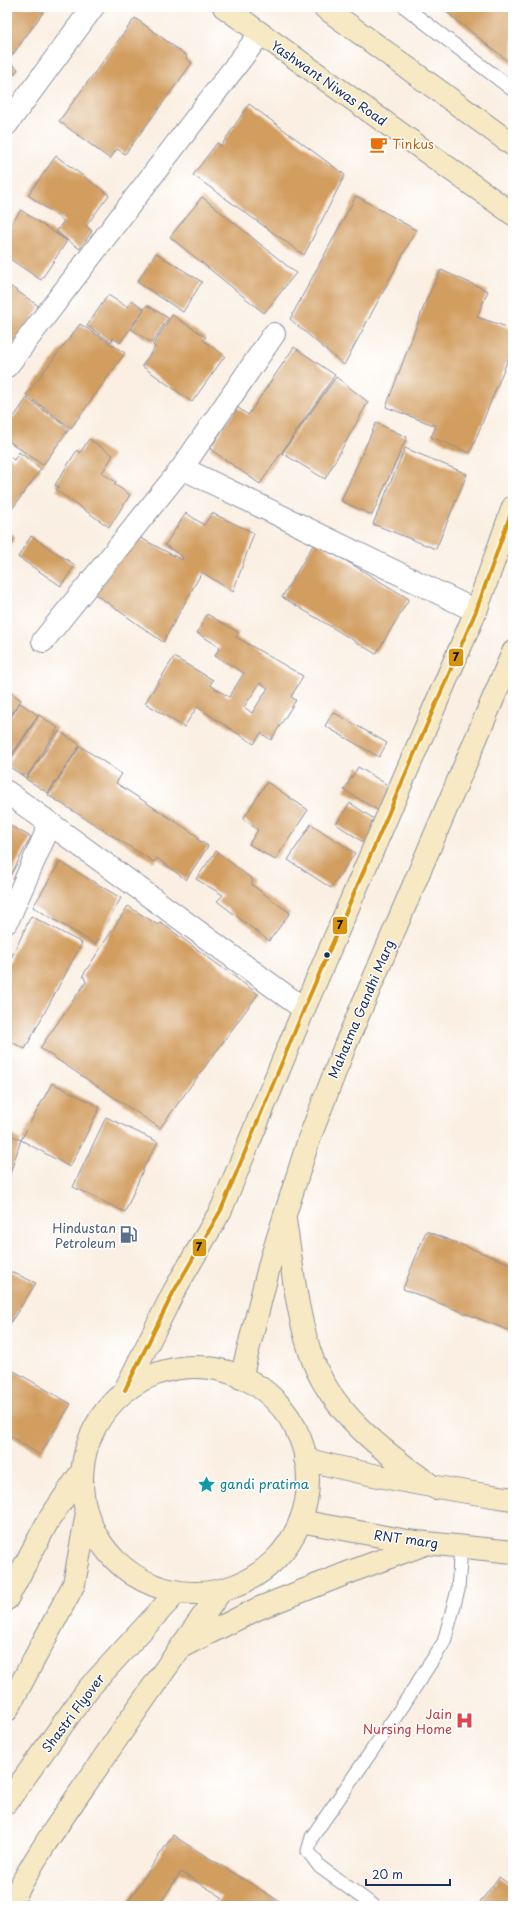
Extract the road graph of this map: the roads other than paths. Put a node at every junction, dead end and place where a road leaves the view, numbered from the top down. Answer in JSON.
{"nodes":[{"id":1,"x":93,"y":7,"type":"edge"},
{"id":2,"x":224,"y":7,"type":"edge"},
{"id":3,"x":324,"y":7,"type":"edge"},
{"id":4,"x":405,"y":7,"type":"edge"},
{"id":5,"x":260,"y":34,"type":"junction"},
{"id":6,"x":513,"y":90,"type":"edge"},
{"id":7,"x":7,"y":124,"type":"edge"},
{"id":8,"x":513,"y":145,"type":"edge"},
{"id":9,"x":513,"y":214,"type":"edge"},
{"id":10,"x":274,"y":334,"type":"dead end"},
{"id":11,"x":7,"y":366,"type":"edge"},
{"id":12,"x":182,"y":468,"type":"junction"},
{"id":13,"x":513,"y":507,"type":"edge"},
{"id":14,"x":476,"y":611,"type":"junction"},
{"id":15,"x":43,"y":641,"type":"dead end"},
{"id":16,"x":513,"y":652,"type":"edge"},
{"id":17,"x":7,"y":792,"type":"edge"},
{"id":18,"x":50,"y":824,"type":"junction"},
{"id":19,"x":7,"y":922,"type":"edge"},
{"id":20,"x":304,"y":1009,"type":"junction"},
{"id":21,"x":285,"y":1215,"type":"junction"},
{"id":22,"x":241,"y":1378,"type":"junction"},
{"id":23,"x":125,"y":1390,"type":"junction"},
{"id":24,"x":305,"y":1460,"type":"junction"},
{"id":25,"x":80,"y":1474,"type":"junction"},
{"id":26,"x":435,"y":1488,"type":"junction"},
{"id":27,"x":513,"y":1499,"type":"edge"},
{"id":28,"x":86,"y":1518,"type":"junction"},
{"id":29,"x":300,"y":1521,"type":"junction"},
{"id":30,"x":428,"y":1543,"type":"junction"},
{"id":31,"x":460,"y":1546,"type":"junction"},
{"id":32,"x":513,"y":1552,"type":"edge"},
{"id":33,"x":221,"y":1591,"type":"junction"},
{"id":34,"x":176,"y":1593,"type":"junction"},
{"id":35,"x":7,"y":1599,"type":"edge"},
{"id":36,"x":180,"y":1647,"type":"junction"},
{"id":37,"x":9,"y":1707,"type":"edge"},
{"id":38,"x":7,"y":1802,"type":"edge"},
{"id":39,"x":10,"y":1906,"type":"edge"},
{"id":40,"x":374,"y":1906,"type":"edge"}],
"edges":[{"from":1,"to":7,"type":"street"},
{"from":2,"to":5,"type":"main road","name":"Yashwant Niwas Road"},
{"from":3,"to":8,"type":"main road"},
{"from":4,"to":6,"type":"lane"},
{"from":5,"to":9,"type":"main road","name":"Yashwant Niwas Road"},
{"from":5,"to":11,"type":"street"},
{"from":10,"to":12,"type":"street"},
{"from":12,"to":14,"type":"street"},
{"from":12,"to":15,"type":"street"},
{"from":13,"to":14,"type":"main road"},
{"from":14,"to":20,"type":"main road"},
{"from":16,"to":21,"type":"main road","name":"Mahatma Gandhi Marg"},
{"from":17,"to":18,"type":"street"},
{"from":18,"to":19,"type":"street"},
{"from":18,"to":20,"type":"street"},
{"from":20,"to":23,"type":"main road"},
{"from":21,"to":22,"type":"main road","name":"Mahatma Gandhi Marg"},
{"from":21,"to":26,"type":"main road"},
{"from":22,"to":23,"type":"main road"},
{"from":22,"to":24,"type":"main road"},
{"from":23,"to":25,"type":"main road"},
{"from":24,"to":26,"type":"main road"},
{"from":24,"to":29,"type":"main road"},
{"from":25,"to":28,"type":"main road"},
{"from":25,"to":35,"type":"main road"},
{"from":26,"to":27,"type":"main road"},
{"from":28,"to":34,"type":"main road"},
{"from":28,"to":37,"type":"main road"},
{"from":29,"to":30,"type":"main road","name":"RNT marg"},
{"from":29,"to":33,"type":"main road"},
{"from":30,"to":31,"type":"main road","name":"RNT marg"},
{"from":30,"to":36,"type":"main road"},
{"from":31,"to":32,"type":"main road","name":"RNT marg"},
{"from":31,"to":40,"type":"lane"},
{"from":33,"to":34,"type":"main road"},
{"from":33,"to":36,"type":"main road"},
{"from":34,"to":38,"type":"main road","name":"Shastri Flyover"},
{"from":36,"to":39,"type":"main road"}]}
